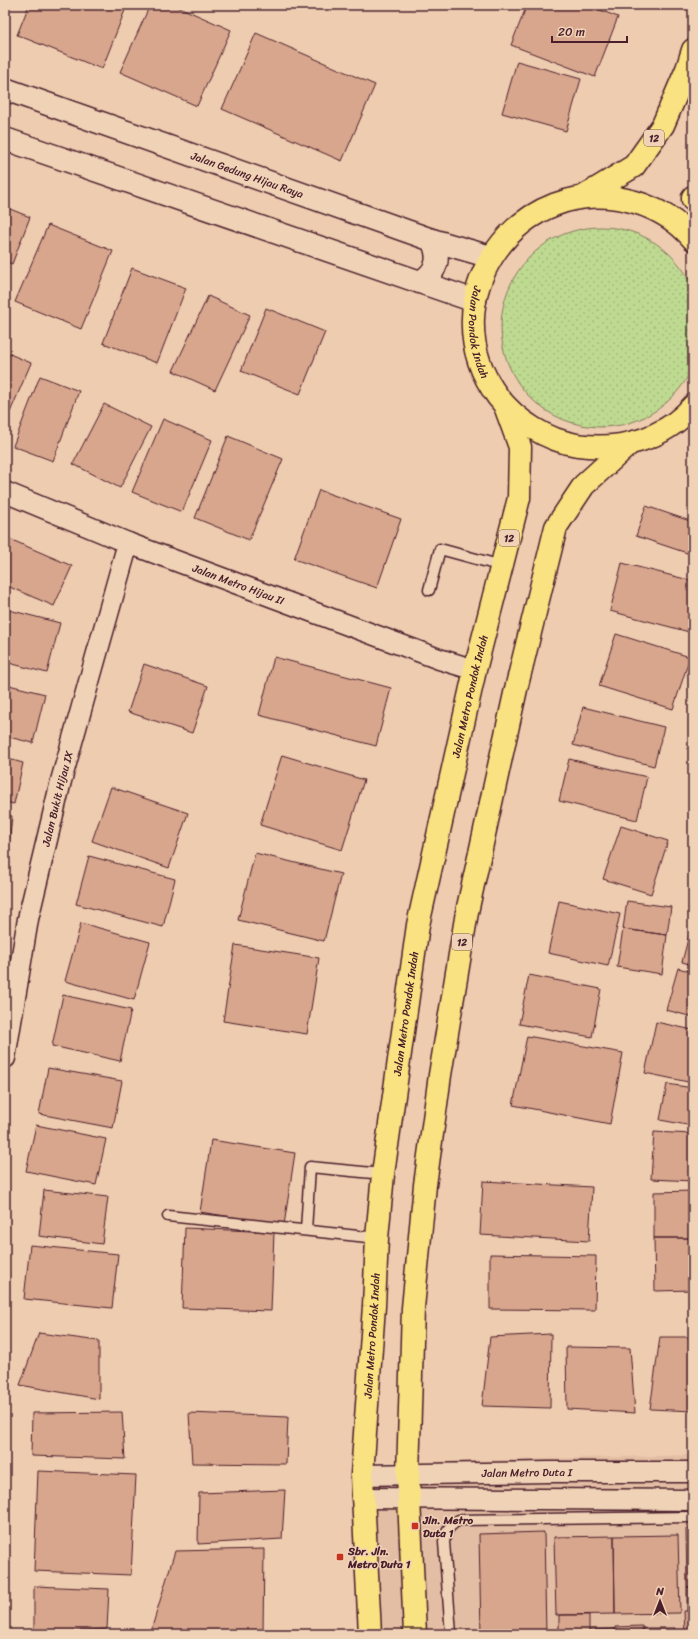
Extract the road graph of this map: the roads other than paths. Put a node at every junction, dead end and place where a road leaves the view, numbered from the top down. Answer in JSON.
{"nodes":[{"id":1,"x":693,"y":50,"type":"edge"},
{"id":2,"x":5,"y":89,"type":"edge"},
{"id":3,"x":5,"y":139,"type":"edge"},
{"id":4,"x":582,"y":197,"type":"junction"},
{"id":5,"x":693,"y":239,"type":"edge"},
{"id":6,"x":432,"y":240,"type":"junction"},
{"id":7,"x":491,"y":257,"type":"junction"},
{"id":8,"x":420,"y":282,"type":"junction"},
{"id":9,"x":475,"y":301,"type":"junction"},
{"id":10,"x":505,"y":406,"type":"junction"},
{"id":11,"x":693,"y":406,"type":"edge"},
{"id":12,"x":628,"y":444,"type":"junction"},
{"id":13,"x":5,"y":492,"type":"edge"},
{"id":14,"x":128,"y":543,"type":"junction"},
{"id":15,"x":502,"y":566,"type":"junction"},
{"id":16,"x":429,"y":590,"type":"dead end"},
{"id":17,"x":475,"y":670,"type":"junction"},
{"id":18,"x":5,"y":1058,"type":"edge"},
{"id":19,"x":383,"y":1174,"type":"junction"},
{"id":20,"x":168,"y":1216,"type":"dead end"},
{"id":21,"x":306,"y":1230,"type":"junction"},
{"id":22,"x":377,"y":1238,"type":"junction"},
{"id":23,"x":550,"y":1472,"type":"junction"},
{"id":24,"x":659,"y":1472,"type":"junction"},
{"id":25,"x":693,"y":1472,"type":"edge"},
{"id":26,"x":362,"y":1475,"type":"junction"},
{"id":27,"x":408,"y":1475,"type":"junction"},
{"id":28,"x":362,"y":1498,"type":"junction"},
{"id":29,"x":408,"y":1498,"type":"junction"},
{"id":30,"x":549,"y":1499,"type":"junction"},
{"id":31,"x":693,"y":1500,"type":"edge"},
{"id":32,"x":471,"y":1509,"type":"junction"},
{"id":33,"x":659,"y":1509,"type":"junction"},
{"id":34,"x":693,"y":1517,"type":"edge"},
{"id":35,"x":370,"y":1634,"type":"edge"},
{"id":36,"x":415,"y":1634,"type":"edge"},
{"id":37,"x":451,"y":1634,"type":"edge"}],
"edges":[{"from":1,"to":4,"type":"highway","number":"12"},
{"from":2,"to":6,"type":"main road","name":"Jalan Gedung Hijau Raya"},
{"from":3,"to":8,"type":"main road"},
{"from":4,"to":5,"type":"highway","name":"Jalan Pondok Indah","number":"12"},
{"from":4,"to":7,"type":"highway","name":"Jalan Pondok Indah","number":"12"},
{"from":6,"to":7,"type":"main road","name":"Jalan Gedung Hijau Raya"},
{"from":6,"to":8,"type":"main road"},
{"from":7,"to":9,"type":"highway","name":"Jalan Pondok Indah","number":"12"},
{"from":8,"to":9,"type":"main road"},
{"from":9,"to":10,"type":"highway","name":"Jalan Pondok Indah","number":"12"},
{"from":10,"to":12,"type":"highway","name":"Jalan Pondok Indah","number":"12"},
{"from":10,"to":15,"type":"highway","name":"Jalan Metro Pondok Indah","number":"12"},
{"from":11,"to":12,"type":"highway","name":"Jalan Pondok Indah","number":"12"},
{"from":12,"to":27,"type":"highway","number":"12"},
{"from":13,"to":14,"type":"street","name":"Jalan Metro Hijau II"},
{"from":14,"to":17,"type":"street","name":"Jalan Metro Hijau II"},
{"from":14,"to":18,"type":"street","name":"Jalan Bukit Hijau IX"},
{"from":15,"to":16,"type":"lane"},
{"from":15,"to":17,"type":"highway","name":"Jalan Metro Pondok Indah","number":"12"},
{"from":17,"to":19,"type":"highway","name":"Jalan Metro Pondok Indah","number":"12"},
{"from":19,"to":21,"type":"lane"},
{"from":19,"to":22,"type":"highway","name":"Jalan Metro Pondok Indah","number":"12"},
{"from":20,"to":21,"type":"lane"},
{"from":21,"to":22,"type":"lane"},
{"from":22,"to":26,"type":"highway","name":"Jalan Metro Pondok Indah","number":"12"},
{"from":23,"to":24,"type":"street","name":"Jalan Metro Duta I"},
{"from":23,"to":27,"type":"street","name":"Jalan Metro Duta I"},
{"from":23,"to":30,"type":"street"},
{"from":24,"to":25,"type":"street","name":"Jalan Metro Duta I"},
{"from":24,"to":33,"type":"street"},
{"from":26,"to":27,"type":"street","name":"Jalan Metro Duta I"},
{"from":26,"to":28,"type":"highway","name":"Jalan Metro Pondok Indah","number":"12"},
{"from":27,"to":29,"type":"highway","number":"12"},
{"from":28,"to":29,"type":"street"},
{"from":28,"to":35,"type":"highway","name":"Jalan Metro Pondok Indah","number":"12"},
{"from":29,"to":32,"type":"street"},
{"from":29,"to":36,"type":"highway","number":"12"},
{"from":30,"to":32,"type":"street"},
{"from":30,"to":33,"type":"street"},
{"from":31,"to":33,"type":"street"},
{"from":32,"to":33,"type":"lane"},
{"from":32,"to":37,"type":"lane"},
{"from":33,"to":34,"type":"lane"}]}
